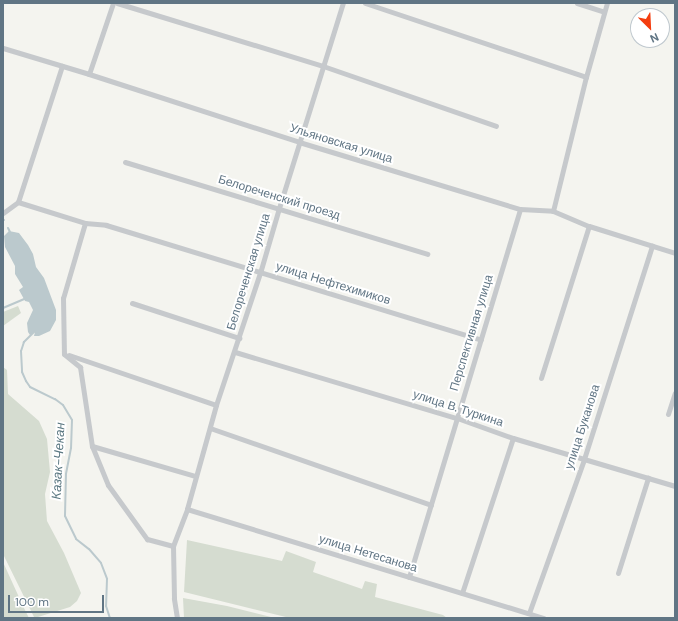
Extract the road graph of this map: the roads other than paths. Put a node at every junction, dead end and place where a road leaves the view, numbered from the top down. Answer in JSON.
{"nodes":[{"id":1,"x":114,"y":3,"type":"edge"},
{"id":2,"x":117,"y":3,"type":"edge"},
{"id":3,"x":343,"y":3,"type":"edge"},
{"id":4,"x":365,"y":3,"type":"edge"},
{"id":5,"x":578,"y":3,"type":"edge"},
{"id":6,"x":607,"y":3,"type":"edge"},
{"id":7,"x":604,"y":12,"type":"junction"},
{"id":8,"x":3,"y":48,"type":"edge"},
{"id":9,"x":62,"y":66,"type":"junction"},
{"id":10,"x":323,"y":66,"type":"junction"},
{"id":11,"x":89,"y":74,"type":"junction"},
{"id":12,"x":586,"y":77,"type":"junction"},
{"id":13,"x":496,"y":126,"type":"dead end"},
{"id":14,"x":299,"y":142,"type":"junction"},
{"id":15,"x":125,"y":162,"type":"dead end"},
{"id":16,"x":18,"y":202,"type":"junction"},
{"id":17,"x":279,"y":208,"type":"junction"},
{"id":18,"x":520,"y":209,"type":"junction"},
{"id":19,"x":553,"y":212,"type":"junction"},
{"id":20,"x":3,"y":213,"type":"edge"},
{"id":21,"x":85,"y":223,"type":"junction"},
{"id":22,"x":589,"y":226,"type":"junction"},
{"id":23,"x":652,"y":246,"type":"junction"},
{"id":24,"x":675,"y":253,"type":"edge"},
{"id":25,"x":427,"y":254,"type":"dead end"},
{"id":26,"x":260,"y":273,"type":"junction"},
{"id":27,"x":132,"y":303,"type":"dead end"},
{"id":28,"x":239,"y":338,"type":"junction"},
{"id":29,"x":481,"y":340,"type":"junction"},
{"id":30,"x":235,"y":352,"type":"junction"},
{"id":31,"x":64,"y":354,"type":"junction"},
{"id":32,"x":542,"y":378,"type":"dead end"},
{"id":33,"x":675,"y":393,"type":"edge"},
{"id":34,"x":216,"y":405,"type":"junction"},
{"id":35,"x":668,"y":414,"type":"dead end"},
{"id":36,"x":457,"y":418,"type":"junction"},
{"id":37,"x":210,"y":428,"type":"junction"},
{"id":38,"x":513,"y":438,"type":"junction"},
{"id":39,"x":92,"y":446,"type":"junction"},
{"id":40,"x":584,"y":459,"type":"junction"},
{"id":41,"x":195,"y":476,"type":"junction"},
{"id":42,"x":648,"y":478,"type":"junction"},
{"id":43,"x":675,"y":486,"type":"edge"},
{"id":44,"x":431,"y":505,"type":"junction"},
{"id":45,"x":187,"y":509,"type":"junction"},
{"id":46,"x":173,"y":546,"type":"junction"},
{"id":47,"x":618,"y":573,"type":"dead end"},
{"id":48,"x":409,"y":577,"type":"junction"},
{"id":49,"x":462,"y":593,"type":"junction"},
{"id":50,"x":529,"y":613,"type":"junction"},
{"id":51,"x":177,"y":618,"type":"edge"},
{"id":52,"x":544,"y":618,"type":"edge"}],
"edges":[{"from":1,"to":11,"type":"street"},
{"from":2,"to":10,"type":"street"},
{"from":3,"to":10,"type":"street","name":"Белореченская улица"},
{"from":4,"to":12,"type":"street"},
{"from":5,"to":7,"type":"street"},
{"from":6,"to":7,"type":"street"},
{"from":7,"to":12,"type":"street"},
{"from":8,"to":9,"type":"street","name":"Ульяновская улица"},
{"from":9,"to":11,"type":"street","name":"Ульяновская улица"},
{"from":9,"to":16,"type":"street"},
{"from":10,"to":13,"type":"street"},
{"from":10,"to":14,"type":"street","name":"Белореченская улица"},
{"from":11,"to":14,"type":"street","name":"Ульяновская улица"},
{"from":12,"to":19,"type":"street"},
{"from":14,"to":17,"type":"street","name":"Белореченская улица"},
{"from":14,"to":18,"type":"street","name":"Ульяновская улица"},
{"from":15,"to":17,"type":"street","name":"Белореченский проезд"},
{"from":16,"to":20,"type":"street"},
{"from":16,"to":21,"type":"street","name":"улица Нефтехимиков"},
{"from":17,"to":25,"type":"street","name":"Белореченский проезд"},
{"from":17,"to":26,"type":"street","name":"Белореченская улица"},
{"from":18,"to":19,"type":"street","name":"Ульяновская улица"},
{"from":18,"to":29,"type":"street","name":"Перспективная улица"},
{"from":19,"to":22,"type":"street","name":"Ульяновская улица"},
{"from":21,"to":26,"type":"street","name":"улица Нефтехимиков"},
{"from":21,"to":31,"type":"street"},
{"from":22,"to":23,"type":"street","name":"Ульяновская улица"},
{"from":22,"to":32,"type":"street"},
{"from":23,"to":24,"type":"street","name":"Ульяновская улица"},
{"from":23,"to":40,"type":"street","name":"улица Буканова"},
{"from":26,"to":28,"type":"street","name":"Белореченская улица"},
{"from":26,"to":29,"type":"street","name":"улица Нефтехимиков"},
{"from":27,"to":28,"type":"street"},
{"from":28,"to":30,"type":"street","name":"Белореченская улица"},
{"from":29,"to":36,"type":"street","name":"Перспективная улица"},
{"from":30,"to":34,"type":"street","name":"Белореченская улица"},
{"from":30,"to":36,"type":"street","name":"улица В. Туркина"},
{"from":31,"to":34,"type":"street"},
{"from":31,"to":39,"type":"street"},
{"from":33,"to":35,"type":"street"},
{"from":34,"to":37,"type":"street","name":"Белореченская улица"},
{"from":36,"to":38,"type":"street","name":"улица В. Туркина"},
{"from":36,"to":44,"type":"street","name":"Перспективная улица"},
{"from":37,"to":41,"type":"street","name":"Белореченская улица"},
{"from":37,"to":44,"type":"street"},
{"from":38,"to":40,"type":"street","name":"улица В. Туркина"},
{"from":38,"to":49,"type":"street"},
{"from":39,"to":41,"type":"street"},
{"from":39,"to":46,"type":"street"},
{"from":40,"to":42,"type":"street","name":"улица В. Туркина"},
{"from":40,"to":50,"type":"street","name":"улица Буканова"},
{"from":41,"to":45,"type":"street","name":"Белореченская улица"},
{"from":42,"to":43,"type":"street","name":"улица В. Туркина"},
{"from":42,"to":47,"type":"street"},
{"from":44,"to":48,"type":"street","name":"Перспективная улица"},
{"from":45,"to":46,"type":"street","name":"Белореченская улица"},
{"from":45,"to":48,"type":"street","name":"улица Нетесанова"},
{"from":46,"to":51,"type":"street"},
{"from":48,"to":49,"type":"street","name":"улица Нетесанова"},
{"from":49,"to":50,"type":"street","name":"улица Нетесанова"},
{"from":50,"to":52,"type":"street","name":"улица Нетесанова"}]}
